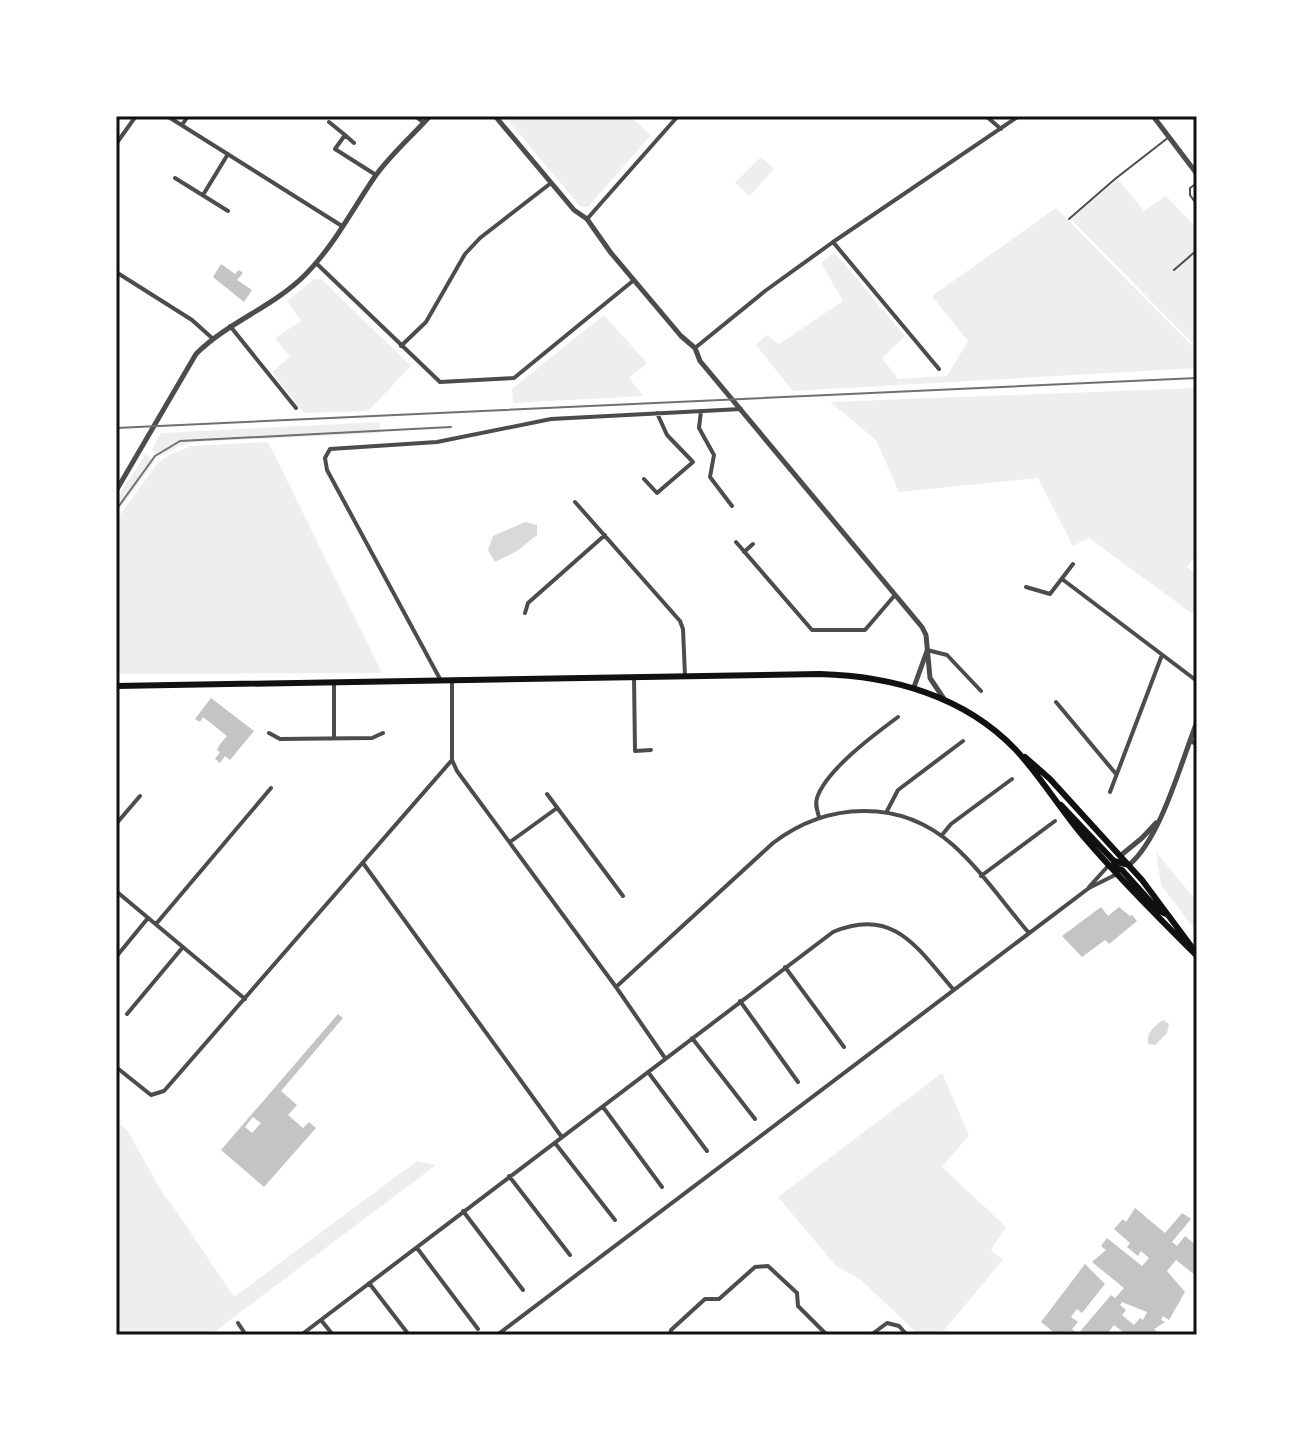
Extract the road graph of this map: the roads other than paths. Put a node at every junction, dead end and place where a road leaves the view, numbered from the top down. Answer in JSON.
{"nodes":[{"id":1,"x":136,"y":116,"type":"edge"},
{"id":2,"x":167,"y":116,"type":"edge"},
{"id":3,"x":188,"y":116,"type":"edge"},
{"id":4,"x":415,"y":116,"type":"edge"},
{"id":5,"x":430,"y":116,"type":"edge"},
{"id":6,"x":495,"y":116,"type":"edge"},
{"id":7,"x":678,"y":116,"type":"edge"},
{"id":8,"x":986,"y":116,"type":"edge"},
{"id":9,"x":1019,"y":116,"type":"edge"},
{"id":10,"x":1153,"y":116,"type":"edge"},
{"id":11,"x":329,"y":122,"type":"dead end"},
{"id":12,"x":424,"y":123,"type":"junction"},
{"id":13,"x":182,"y":125,"type":"junction"},
{"id":14,"x":1001,"y":129,"type":"junction"},
{"id":15,"x":345,"y":135,"type":"junction"},
{"id":16,"x":1170,"y":137,"type":"junction"},
{"id":17,"x":354,"y":143,"type":"dead end"},
{"id":18,"x":116,"y":144,"type":"edge"},
{"id":19,"x":228,"y":154,"type":"junction"},
{"id":20,"x":1197,"y":174,"type":"edge"},
{"id":21,"x":376,"y":175,"type":"junction"},
{"id":22,"x":175,"y":178,"type":"dead end"},
{"id":23,"x":551,"y":183,"type":"junction"},
{"id":24,"x":1197,"y":183,"type":"edge"},
{"id":25,"x":203,"y":195,"type":"junction"},
{"id":26,"x":1197,"y":205,"type":"edge"},
{"id":27,"x":228,"y":211,"type":"dead end"},
{"id":28,"x":587,"y":219,"type":"junction"},
{"id":29,"x":1069,"y":219,"type":"dead end"},
{"id":30,"x":342,"y":226,"type":"junction"},
{"id":31,"x":833,"y":242,"type":"junction"},
{"id":32,"x":1197,"y":250,"type":"edge"},
{"id":33,"x":316,"y":263,"type":"junction"},
{"id":34,"x":1174,"y":270,"type":"dead end"},
{"id":35,"x":116,"y":272,"type":"edge"},
{"id":36,"x":634,"y":280,"type":"junction"},
{"id":37,"x":230,"y":326,"type":"junction"},
{"id":38,"x":212,"y":338,"type":"junction"},
{"id":39,"x":401,"y":346,"type":"junction"},
{"id":40,"x":695,"y":348,"type":"junction"},
{"id":41,"x":939,"y":369,"type":"dead end"},
{"id":42,"x":296,"y":408,"type":"dead end"},
{"id":43,"x":741,"y":409,"type":"junction"},
{"id":44,"x":701,"y":411,"type":"junction"},
{"id":45,"x":657,"y":413,"type":"junction"},
{"id":46,"x":644,"y":479,"type":"dead end"},
{"id":47,"x":116,"y":491,"type":"edge"},
{"id":48,"x":575,"y":502,"type":"dead end"},
{"id":49,"x":732,"y":506,"type":"dead end"},
{"id":50,"x":605,"y":535,"type":"junction"},
{"id":51,"x":736,"y":542,"type":"dead end"},
{"id":52,"x":753,"y":544,"type":"dead end"},
{"id":53,"x":744,"y":552,"type":"junction"},
{"id":54,"x":1073,"y":564,"type":"dead end"},
{"id":55,"x":1062,"y":579,"type":"junction"},
{"id":56,"x":1026,"y":587,"type":"dead end"},
{"id":57,"x":896,"y":594,"type":"junction"},
{"id":58,"x":525,"y":613,"type":"dead end"},
{"id":59,"x":927,"y":650,"type":"junction"},
{"id":60,"x":1162,"y":655,"type":"junction"},
{"id":61,"x":685,"y":676,"type":"junction"},
{"id":62,"x":634,"y":677,"type":"junction"},
{"id":63,"x":452,"y":681,"type":"junction"},
{"id":64,"x":1197,"y":681,"type":"edge"},
{"id":65,"x":441,"y":682,"type":"junction"},
{"id":66,"x":334,"y":683,"type":"junction"},
{"id":67,"x":116,"y":686,"type":"edge"},
{"id":68,"x":914,"y":687,"type":"junction"},
{"id":69,"x":981,"y":691,"type":"dead end"},
{"id":70,"x":944,"y":699,"type":"junction"},
{"id":71,"x":1056,"y":702,"type":"dead end"},
{"id":72,"x":898,"y":717,"type":"dead end"},
{"id":73,"x":1197,"y":722,"type":"edge"},
{"id":74,"x":269,"y":733,"type":"dead end"},
{"id":75,"x":383,"y":733,"type":"dead end"},
{"id":76,"x":334,"y":737,"type":"junction"},
{"id":77,"x":1190,"y":740,"type":"junction"},
{"id":78,"x":963,"y":741,"type":"dead end"},
{"id":79,"x":1197,"y":745,"type":"edge"},
{"id":80,"x":651,"y":750,"type":"dead end"},
{"id":81,"x":1016,"y":750,"type":"junction"},
{"id":82,"x":452,"y":760,"type":"junction"},
{"id":83,"x":1116,"y":774,"type":"junction"},
{"id":84,"x":1012,"y":779,"type":"dead end"},
{"id":85,"x":271,"y":788,"type":"dead end"},
{"id":86,"x":1110,"y":792,"type":"dead end"},
{"id":87,"x":547,"y":794,"type":"dead end"},
{"id":88,"x":140,"y":796,"type":"dead end"},
{"id":89,"x":557,"y":808,"type":"junction"},
{"id":90,"x":887,"y":812,"type":"junction"},
{"id":91,"x":819,"y":817,"type":"junction"},
{"id":92,"x":1159,"y":819,"type":"junction"},
{"id":93,"x":1055,"y":821,"type":"dead end"},
{"id":94,"x":116,"y":824,"type":"edge"},
{"id":95,"x":942,"y":836,"type":"junction"},
{"id":96,"x":510,"y":842,"type":"junction"},
{"id":97,"x":1114,"y":861,"type":"junction"},
{"id":98,"x":363,"y":863,"type":"junction"},
{"id":99,"x":1123,"y":870,"type":"junction"},
{"id":100,"x":981,"y":876,"type":"junction"},
{"id":101,"x":1089,"y":888,"type":"junction"},
{"id":102,"x":116,"y":891,"type":"edge"},
{"id":103,"x":623,"y":896,"type":"dead end"},
{"id":104,"x":148,"y":918,"type":"junction"},
{"id":105,"x":156,"y":924,"type":"junction"},
{"id":106,"x":1029,"y":933,"type":"junction"},
{"id":107,"x":183,"y":947,"type":"junction"},
{"id":108,"x":1197,"y":956,"type":"edge"},
{"id":109,"x":116,"y":957,"type":"edge"},
{"id":110,"x":785,"y":967,"type":"junction"},
{"id":111,"x":616,"y":987,"type":"junction"},
{"id":112,"x":953,"y":989,"type":"junction"},
{"id":113,"x":245,"y":999,"type":"junction"},
{"id":114,"x":740,"y":1001,"type":"junction"},
{"id":115,"x":127,"y":1014,"type":"dead end"},
{"id":116,"x":692,"y":1038,"type":"junction"},
{"id":117,"x":844,"y":1047,"type":"dead end"},
{"id":118,"x":665,"y":1058,"type":"junction"},
{"id":119,"x":116,"y":1067,"type":"edge"},
{"id":120,"x":648,"y":1072,"type":"junction"},
{"id":121,"x":798,"y":1082,"type":"dead end"},
{"id":122,"x":603,"y":1107,"type":"junction"},
{"id":123,"x":755,"y":1119,"type":"dead end"},
{"id":124,"x":562,"y":1137,"type":"junction"},
{"id":125,"x":555,"y":1142,"type":"junction"},
{"id":126,"x":707,"y":1151,"type":"dead end"},
{"id":127,"x":509,"y":1176,"type":"junction"},
{"id":128,"x":662,"y":1187,"type":"dead end"},
{"id":129,"x":463,"y":1211,"type":"junction"},
{"id":130,"x":615,"y":1220,"type":"dead end"},
{"id":131,"x":417,"y":1248,"type":"junction"},
{"id":132,"x":570,"y":1255,"type":"dead end"},
{"id":133,"x":369,"y":1283,"type":"junction"},
{"id":134,"x":523,"y":1290,"type":"dead end"},
{"id":135,"x":321,"y":1320,"type":"junction"},
{"id":136,"x":238,"y":1323,"type":"dead end"},
{"id":137,"x":478,"y":1329,"type":"dead end"},
{"id":138,"x":246,"y":1335,"type":"edge"},
{"id":139,"x":301,"y":1335,"type":"edge"},
{"id":140,"x":333,"y":1335,"type":"edge"},
{"id":141,"x":409,"y":1335,"type":"edge"},
{"id":142,"x":497,"y":1335,"type":"edge"},
{"id":143,"x":670,"y":1335,"type":"edge"},
{"id":144,"x":827,"y":1335,"type":"edge"},
{"id":145,"x":871,"y":1335,"type":"edge"},
{"id":146,"x":907,"y":1335,"type":"edge"}],
"edges":[{"from":1,"to":18,"type":"street"},
{"from":2,"to":13,"type":"street"},
{"from":3,"to":13,"type":"street"},
{"from":4,"to":12,"type":"street"},
{"from":5,"to":12,"type":"street"},
{"from":6,"to":23,"type":"street"},
{"from":7,"to":28,"type":"street"},
{"from":8,"to":14,"type":"street"},
{"from":9,"to":14,"type":"street"},
{"from":10,"to":16,"type":"street"},
{"from":11,"to":15,"type":"street"},
{"from":12,"to":21,"type":"street"},
{"from":13,"to":19,"type":"street"},
{"from":14,"to":31,"type":"street"},
{"from":15,"to":17,"type":"street"},
{"from":15,"to":21,"type":"street"},
{"from":16,"to":20,"type":"street"},
{"from":16,"to":29,"type":"lane"},
{"from":19,"to":25,"type":"street"},
{"from":19,"to":30,"type":"street"},
{"from":21,"to":30,"type":"street"},
{"from":22,"to":25,"type":"street"},
{"from":23,"to":28,"type":"street"},
{"from":23,"to":39,"type":"street"},
{"from":24,"to":26,"type":"lane"},
{"from":25,"to":27,"type":"street"},
{"from":28,"to":36,"type":"street"},
{"from":30,"to":33,"type":"street"},
{"from":31,"to":40,"type":"street"},
{"from":31,"to":41,"type":"street"},
{"from":32,"to":34,"type":"lane"},
{"from":33,"to":37,"type":"street"},
{"from":33,"to":39,"type":"street"},
{"from":35,"to":38,"type":"street"},
{"from":36,"to":39,"type":"street"},
{"from":36,"to":40,"type":"street"},
{"from":37,"to":38,"type":"street"},
{"from":37,"to":42,"type":"street"},
{"from":38,"to":47,"type":"street"},
{"from":40,"to":43,"type":"street"},
{"from":43,"to":44,"type":"street"},
{"from":43,"to":57,"type":"street"},
{"from":44,"to":45,"type":"street"},
{"from":44,"to":49,"type":"street"},
{"from":45,"to":46,"type":"street"},
{"from":45,"to":65,"type":"street"},
{"from":48,"to":50,"type":"street"},
{"from":50,"to":58,"type":"street"},
{"from":50,"to":61,"type":"street"},
{"from":51,"to":53,"type":"street"},
{"from":52,"to":53,"type":"street"},
{"from":53,"to":57,"type":"street"},
{"from":54,"to":55,"type":"street"},
{"from":55,"to":56,"type":"street"},
{"from":55,"to":60,"type":"street"},
{"from":57,"to":59,"type":"street"},
{"from":59,"to":68,"type":"street"},
{"from":59,"to":69,"type":"street"},
{"from":59,"to":70,"type":"street"},
{"from":60,"to":64,"type":"street"},
{"from":60,"to":83,"type":"street"},
{"from":61,"to":62,"type":"main road"},
{"from":61,"to":68,"type":"main road"},
{"from":62,"to":63,"type":"main road"},
{"from":62,"to":80,"type":"street"},
{"from":63,"to":65,"type":"main road"},
{"from":63,"to":82,"type":"street"},
{"from":65,"to":66,"type":"main road"},
{"from":66,"to":67,"type":"main road"},
{"from":66,"to":76,"type":"street"},
{"from":68,"to":70,"type":"main road"},
{"from":70,"to":81,"type":"main road"},
{"from":71,"to":83,"type":"street"},
{"from":72,"to":91,"type":"street"},
{"from":73,"to":77,"type":"street"},
{"from":74,"to":76,"type":"street"},
{"from":75,"to":76,"type":"street"},
{"from":77,"to":79,"type":"street"},
{"from":77,"to":92,"type":"street"},
{"from":78,"to":90,"type":"street"},
{"from":81,"to":97,"type":"main road"},
{"from":81,"to":97,"type":"main road"},
{"from":82,"to":96,"type":"street"},
{"from":82,"to":98,"type":"street"},
{"from":83,"to":86,"type":"street"},
{"from":84,"to":95,"type":"street"},
{"from":85,"to":105,"type":"street"},
{"from":87,"to":89,"type":"street"},
{"from":88,"to":94,"type":"street"},
{"from":89,"to":96,"type":"street"},
{"from":89,"to":103,"type":"street"},
{"from":90,"to":91,"type":"street"},
{"from":90,"to":95,"type":"street"},
{"from":91,"to":111,"type":"street"},
{"from":92,"to":97,"type":"street"},
{"from":92,"to":99,"type":"street"},
{"from":93,"to":100,"type":"street"},
{"from":95,"to":100,"type":"street"},
{"from":96,"to":111,"type":"street"},
{"from":97,"to":99,"type":"main road"},
{"from":97,"to":99,"type":"main road"},
{"from":97,"to":101,"type":"street"},
{"from":98,"to":113,"type":"street"},
{"from":98,"to":124,"type":"street"},
{"from":99,"to":101,"type":"street"},
{"from":99,"to":108,"type":"main road"},
{"from":99,"to":108,"type":"main road"},
{"from":100,"to":106,"type":"street"},
{"from":101,"to":106,"type":"street"},
{"from":102,"to":104,"type":"street"},
{"from":104,"to":105,"type":"street"},
{"from":104,"to":109,"type":"street"},
{"from":105,"to":107,"type":"street"},
{"from":106,"to":112,"type":"street"},
{"from":107,"to":113,"type":"street"},
{"from":107,"to":115,"type":"street"},
{"from":110,"to":112,"type":"street"},
{"from":110,"to":114,"type":"street"},
{"from":110,"to":117,"type":"street"},
{"from":111,"to":118,"type":"street"},
{"from":112,"to":142,"type":"street"},
{"from":113,"to":119,"type":"street"},
{"from":114,"to":116,"type":"street"},
{"from":114,"to":121,"type":"street"},
{"from":116,"to":118,"type":"street"},
{"from":116,"to":123,"type":"street"},
{"from":118,"to":120,"type":"street"},
{"from":120,"to":122,"type":"street"},
{"from":120,"to":126,"type":"street"},
{"from":122,"to":124,"type":"street"},
{"from":122,"to":128,"type":"street"},
{"from":124,"to":125,"type":"street"},
{"from":125,"to":127,"type":"street"},
{"from":125,"to":130,"type":"street"},
{"from":127,"to":129,"type":"street"},
{"from":127,"to":132,"type":"street"},
{"from":129,"to":131,"type":"street"},
{"from":129,"to":134,"type":"street"},
{"from":131,"to":133,"type":"street"},
{"from":131,"to":137,"type":"street"},
{"from":133,"to":135,"type":"street"},
{"from":133,"to":141,"type":"street"},
{"from":135,"to":139,"type":"street"},
{"from":135,"to":140,"type":"street"},
{"from":136,"to":138,"type":"street"},
{"from":143,"to":144,"type":"street"},
{"from":145,"to":146,"type":"street"}]}
